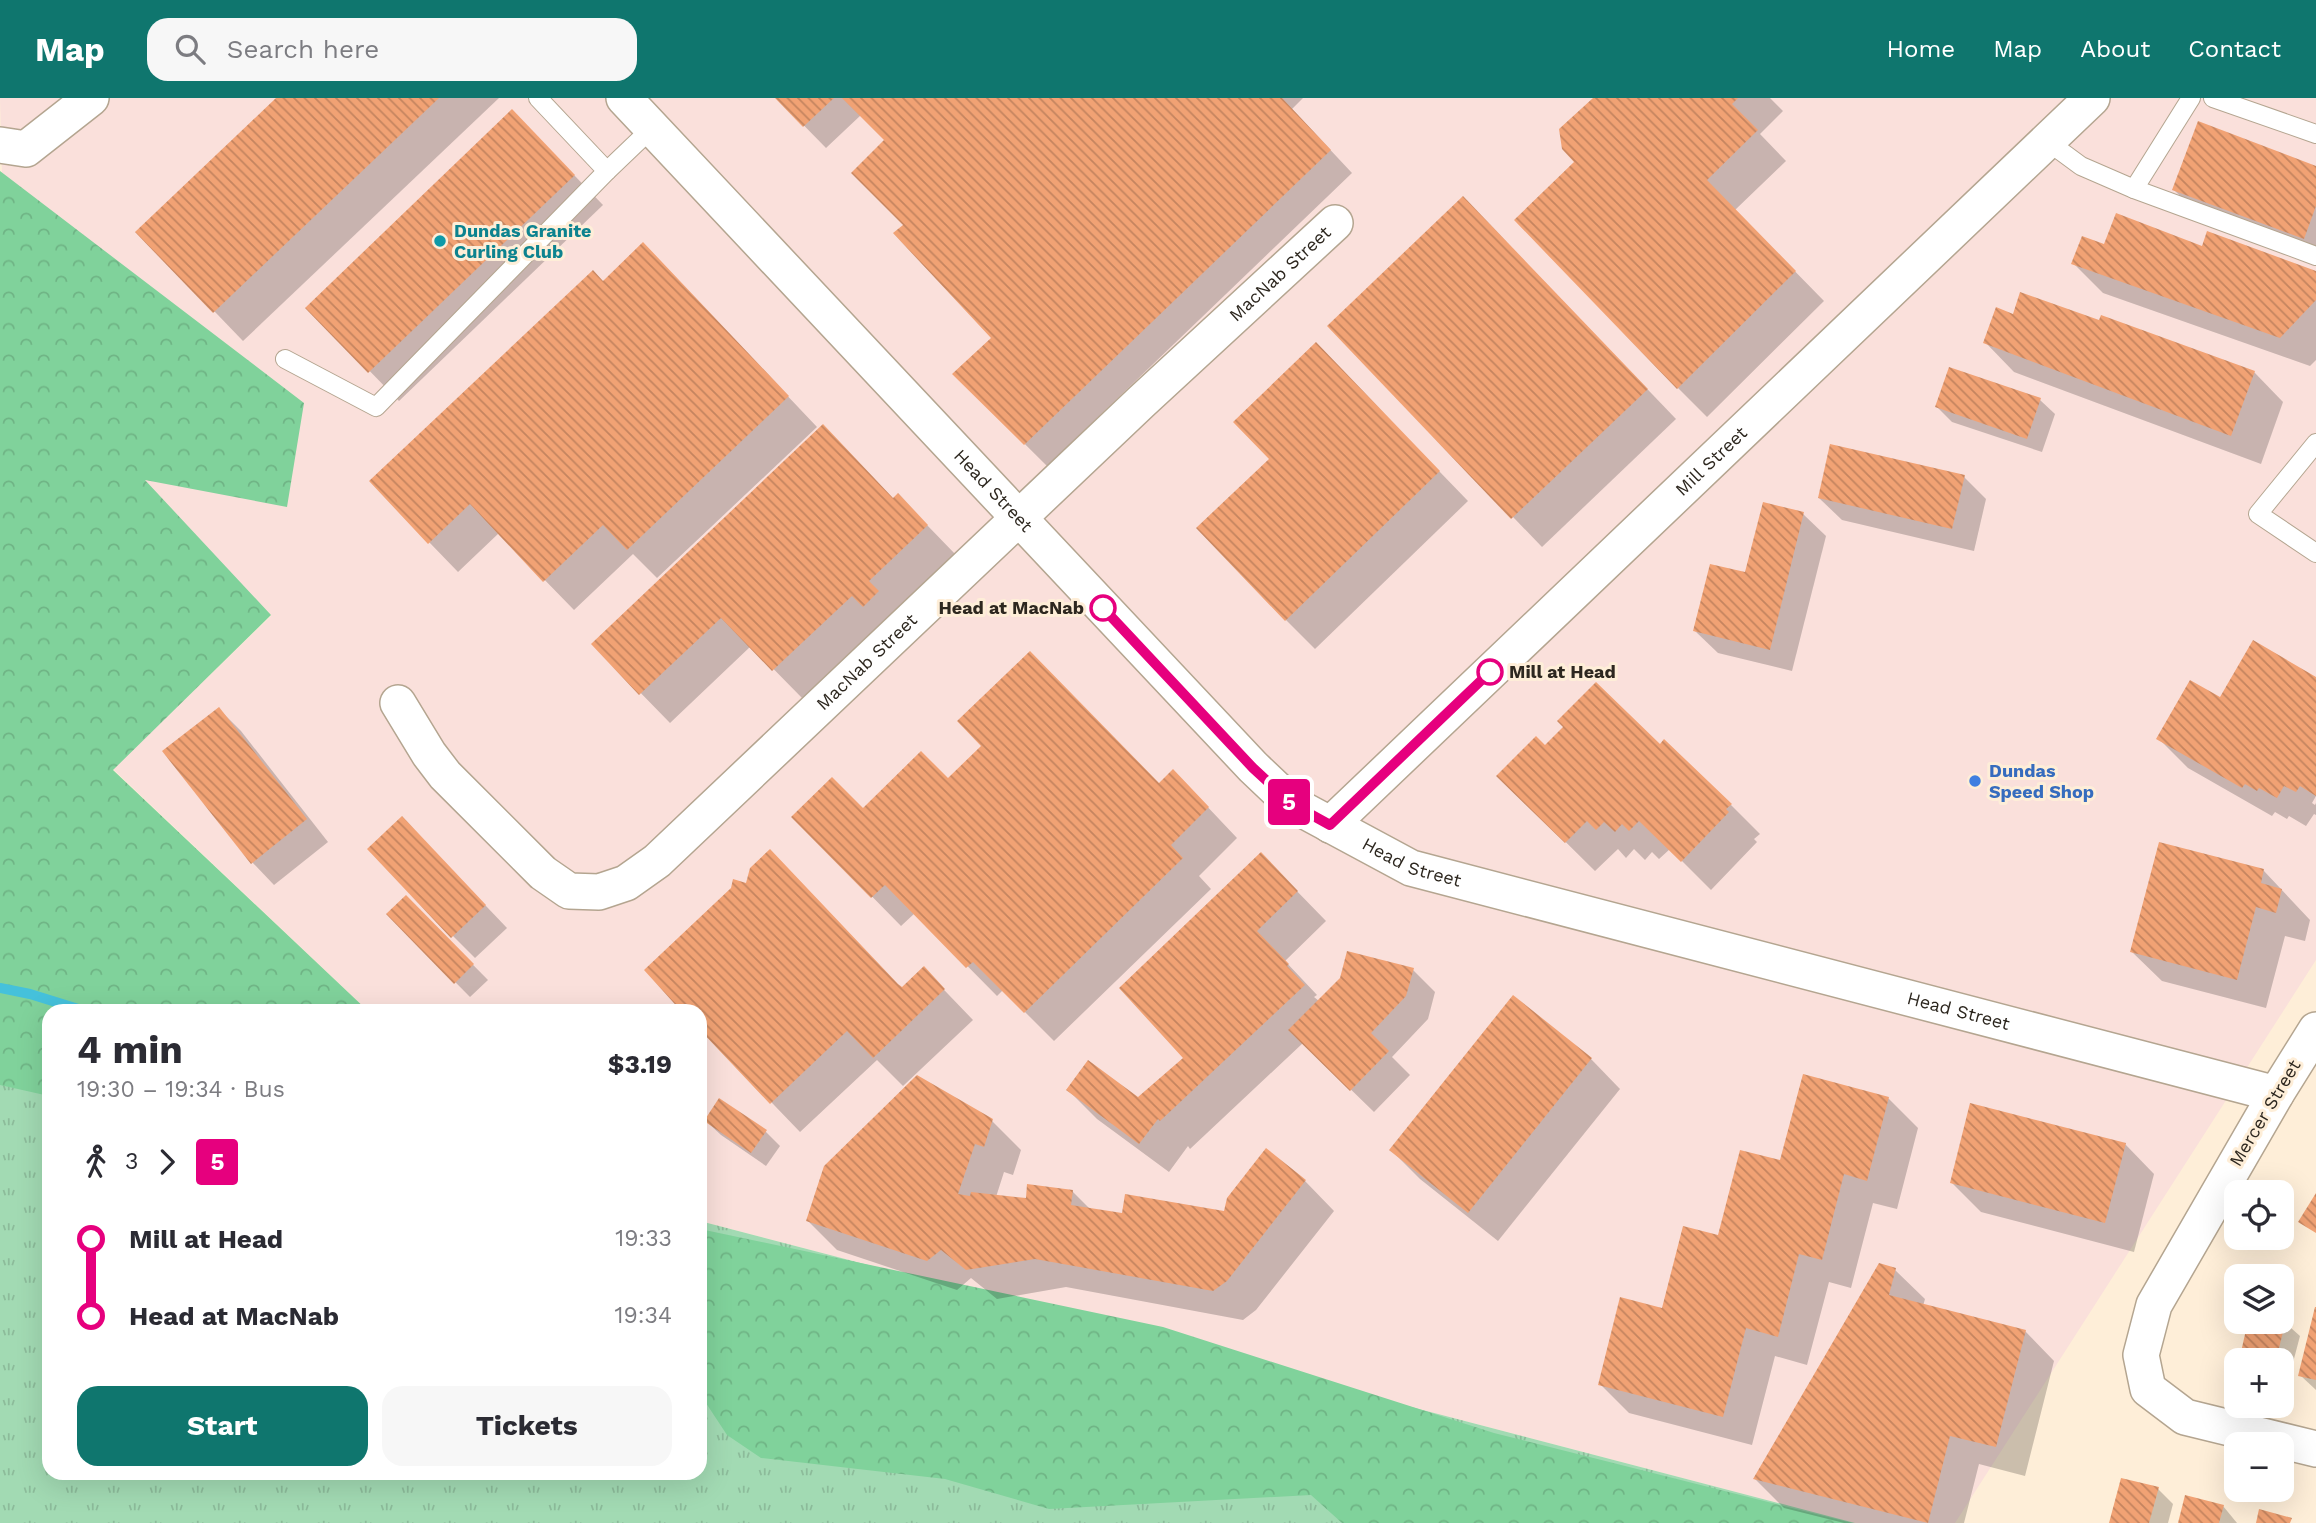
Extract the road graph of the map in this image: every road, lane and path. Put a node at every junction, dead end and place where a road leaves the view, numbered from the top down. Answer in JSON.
{"nodes":[{"id":1,"x":91,"y":98,"type":"edge"},
{"id":2,"x":538,"y":98,"type":"edge"},
{"id":3,"x":624,"y":98,"type":"edge"},
{"id":4,"x":2092,"y":98,"type":"edge"},
{"id":5,"x":2191,"y":98,"type":"edge"},
{"id":6,"x":2213,"y":98,"type":"edge"},
{"id":7,"x":652,"y":128,"type":"junction"},
{"id":8,"x":2316,"y":134,"type":"edge"},
{"id":9,"x":2047,"y":141,"type":"junction"},
{"id":10,"x":0,"y":145,"type":"edge"},
{"id":11,"x":607,"y":171,"type":"junction"},
{"id":12,"x":2134,"y":189,"type":"junction"},
{"id":13,"x":1335,"y":222,"type":"dead end"},
{"id":14,"x":2316,"y":256,"type":"edge"},
{"id":15,"x":285,"y":359,"type":"dead end"},
{"id":16,"x":2312,"y":455,"type":"edge"},
{"id":17,"x":1018,"y":518,"type":"junction"},
{"id":18,"x":2316,"y":553,"type":"edge"},
{"id":19,"x":398,"y":703,"type":"dead end"},
{"id":20,"x":1330,"y":825,"type":"junction"},
{"id":21,"x":2316,"y":1030,"type":"edge"},
{"id":22,"x":2276,"y":1094,"type":"junction"},
{"id":23,"x":2316,"y":1449,"type":"edge"}],
"edges":[{"from":1,"to":10,"type":"street"},
{"from":2,"to":11,"type":"lane"},
{"from":3,"to":7,"type":"street","name":"Head Street"},
{"from":4,"to":9,"type":"street","name":"Mill Street"},
{"from":5,"to":12,"type":"lane"},
{"from":6,"to":8,"type":"lane"},
{"from":7,"to":11,"type":"lane"},
{"from":7,"to":17,"type":"street","name":"Head Street"},
{"from":9,"to":12,"type":"lane"},
{"from":9,"to":20,"type":"street","name":"Mill Street"},
{"from":11,"to":15,"type":"lane"},
{"from":12,"to":14,"type":"lane"},
{"from":13,"to":17,"type":"street","name":"MacNab Street"},
{"from":16,"to":18,"type":"lane"},
{"from":17,"to":19,"type":"street","name":"MacNab Street"},
{"from":17,"to":20,"type":"street","name":"Head Street"},
{"from":20,"to":22,"type":"street","name":"Head Street"},
{"from":21,"to":22,"type":"street","name":"Mercer Street"},
{"from":22,"to":23,"type":"street","name":"Mercer Street"}]}
